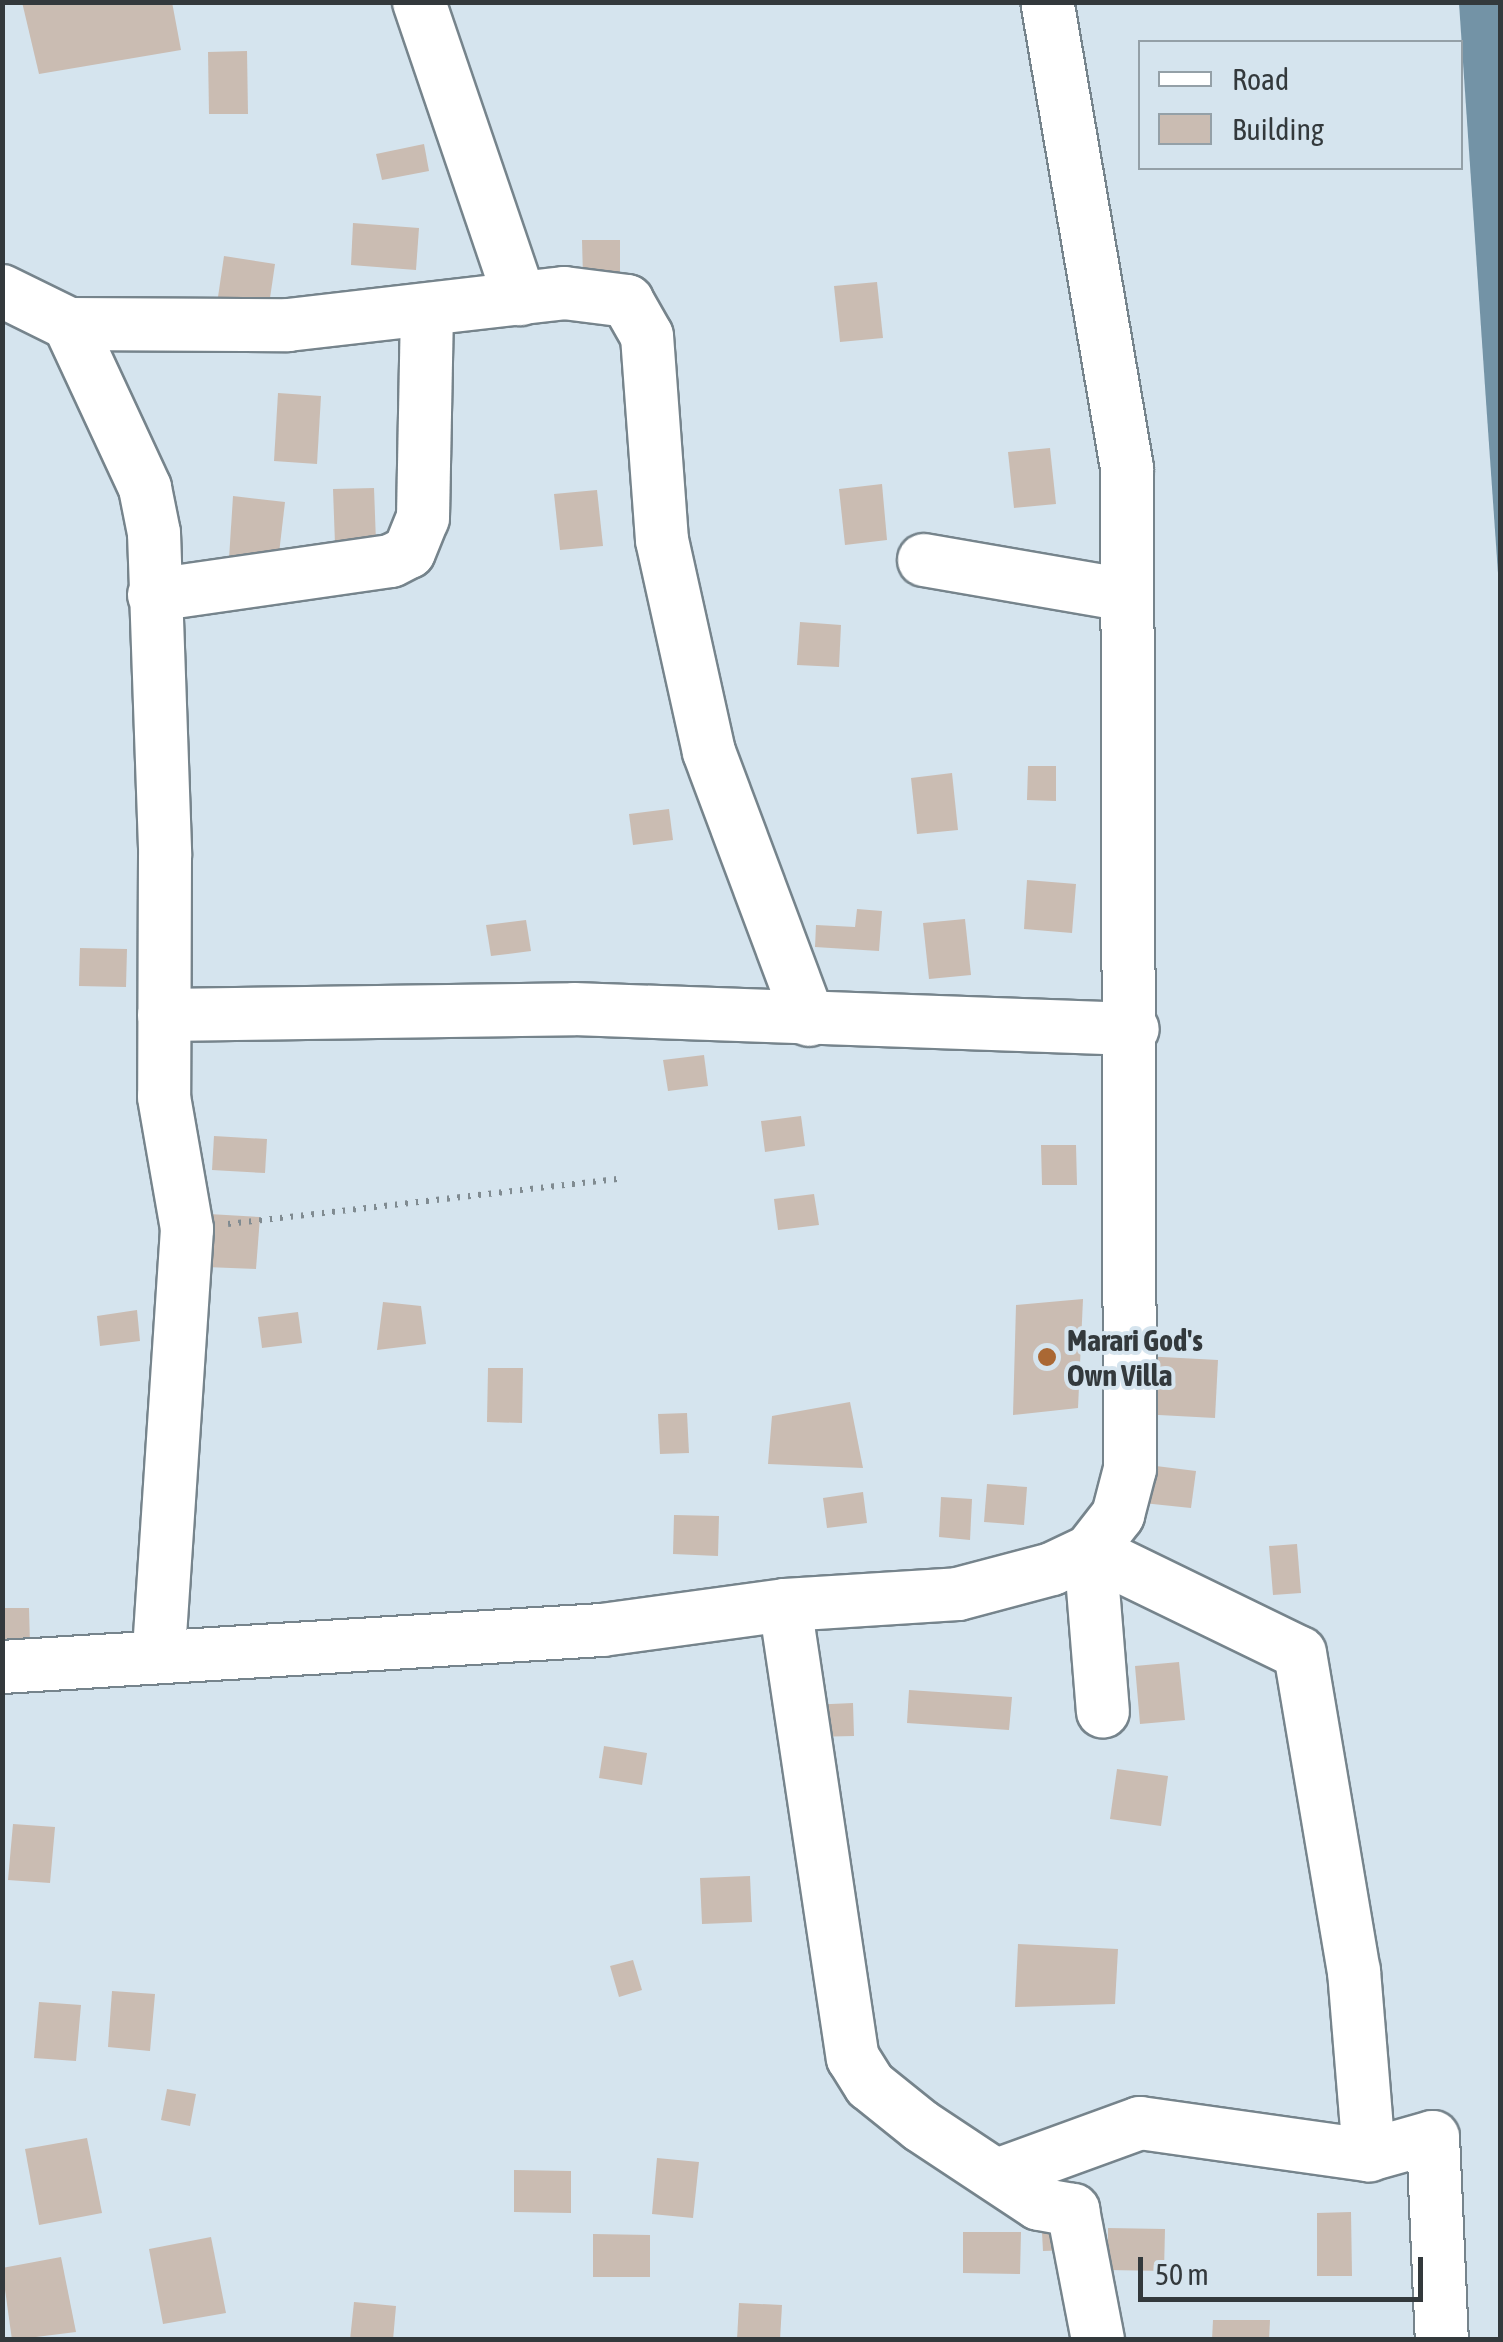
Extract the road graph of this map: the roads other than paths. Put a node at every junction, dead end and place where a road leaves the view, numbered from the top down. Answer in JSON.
{"nodes":[{"id":1,"x":419,"y":2,"type":"edge"},
{"id":2,"x":1048,"y":2,"type":"edge"},
{"id":3,"x":2,"y":291,"type":"edge"},
{"id":4,"x":520,"y":298,"type":"junction"},
{"id":5,"x":428,"y":311,"type":"junction"},
{"id":6,"x":69,"y":324,"type":"junction"},
{"id":7,"x":924,"y":560,"type":"dead end"},
{"id":8,"x":1126,"y":594,"type":"junction"},
{"id":9,"x":154,"y":595,"type":"junction"},
{"id":10,"x":164,"y":1014,"type":"junction"},
{"id":11,"x":809,"y":1020,"type":"junction"},
{"id":12,"x":1133,"y":1029,"type":"junction"},
{"id":13,"x":1090,"y":1551,"type":"junction"},
{"id":14,"x":785,"y":1605,"type":"junction"},
{"id":15,"x":159,"y":1652,"type":"junction"},
{"id":16,"x":2,"y":1667,"type":"edge"},
{"id":17,"x":1103,"y":1712,"type":"dead end"},
{"id":18,"x":1369,"y":2155,"type":"junction"},
{"id":19,"x":1000,"y":2174,"type":"junction"},
{"id":20,"x":1098,"y":2340,"type":"edge"},
{"id":21,"x":1442,"y":2340,"type":"edge"}],
"edges":[{"from":1,"to":4,"type":"street"},
{"from":2,"to":8,"type":"street"},
{"from":3,"to":6,"type":"street"},
{"from":4,"to":5,"type":"street"},
{"from":4,"to":11,"type":"street"},
{"from":5,"to":6,"type":"street"},
{"from":5,"to":9,"type":"street"},
{"from":6,"to":9,"type":"street"},
{"from":7,"to":8,"type":"street"},
{"from":8,"to":12,"type":"street"},
{"from":9,"to":10,"type":"street"},
{"from":10,"to":11,"type":"street"},
{"from":10,"to":15,"type":"street"},
{"from":11,"to":12,"type":"street"},
{"from":12,"to":13,"type":"street"},
{"from":13,"to":14,"type":"street"},
{"from":13,"to":17,"type":"street"},
{"from":13,"to":18,"type":"street"},
{"from":14,"to":15,"type":"street"},
{"from":14,"to":19,"type":"street"},
{"from":15,"to":16,"type":"street"},
{"from":18,"to":19,"type":"street"},
{"from":18,"to":21,"type":"street"},
{"from":19,"to":20,"type":"street"}]}
